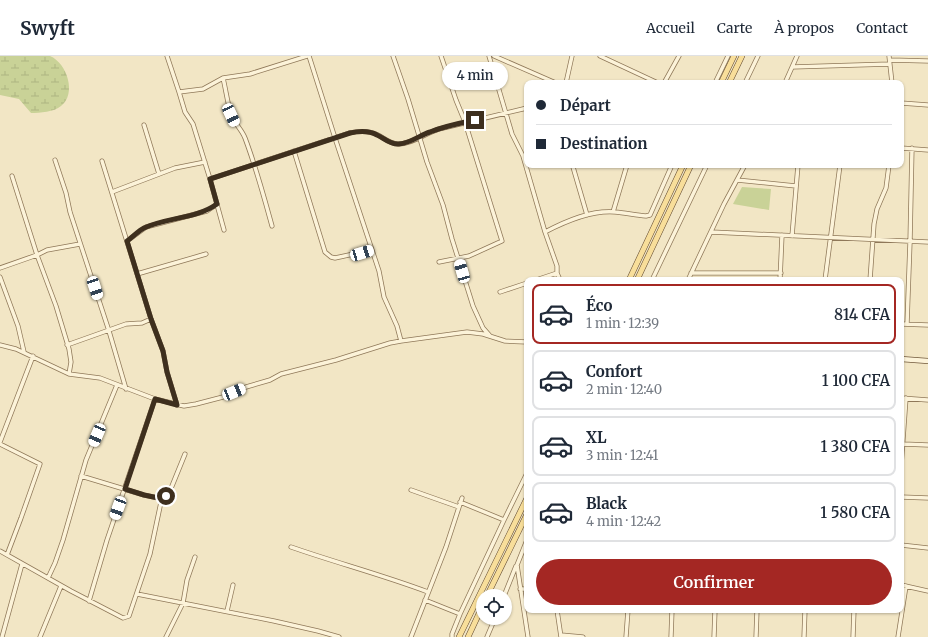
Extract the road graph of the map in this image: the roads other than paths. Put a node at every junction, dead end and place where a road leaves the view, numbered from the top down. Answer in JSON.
{"nodes":[{"id":1,"x":167,"y":56,"type":"edge"},
{"id":2,"x":308,"y":56,"type":"edge"},
{"id":3,"x":393,"y":56,"type":"edge"},
{"id":4,"x":441,"y":56,"type":"edge"},
{"id":5,"x":490,"y":56,"type":"edge"},
{"id":6,"x":494,"y":56,"type":"edge"},
{"id":7,"x":572,"y":56,"type":"edge"},
{"id":8,"x":600,"y":56,"type":"edge"},
{"id":9,"x":679,"y":56,"type":"edge"},
{"id":10,"x":728,"y":56,"type":"edge"},
{"id":11,"x":734,"y":56,"type":"edge"},
{"id":12,"x":742,"y":56,"type":"edge"},
{"id":13,"x":758,"y":56,"type":"edge"},
{"id":14,"x":797,"y":56,"type":"edge"},
{"id":15,"x":890,"y":60,"type":"edge"},
{"id":16,"x":928,"y":61,"type":"edge"},
{"id":17,"x":792,"y":67,"type":"junction"},
{"id":18,"x":223,"y":78,"type":"junction"},
{"id":19,"x":549,"y":80,"type":"edge"},
{"id":20,"x":567,"y":80,"type":"edge"},
{"id":21,"x":652,"y":80,"type":"edge"},
{"id":22,"x":666,"y":80,"type":"edge"},
{"id":23,"x":716,"y":80,"type":"edge"},
{"id":24,"x":722,"y":80,"type":"edge"},
{"id":25,"x":730,"y":80,"type":"edge"},
{"id":26,"x":747,"y":80,"type":"edge"},
{"id":27,"x":786,"y":80,"type":"edge"},
{"id":28,"x":892,"y":80,"type":"edge"},
{"id":29,"x":179,"y":92,"type":"junction"},
{"id":30,"x":904,"y":103,"type":"edge"},
{"id":31,"x":928,"y":105,"type":"edge"},
{"id":32,"x":524,"y":109,"type":"edge"},
{"id":33,"x":507,"y":112,"type":"junction"},
{"id":34,"x":465,"y":122,"type":"junction"},
{"id":35,"x":144,"y":124,"type":"dead end"},
{"id":36,"x":420,"y":137,"type":"junction"},
{"id":37,"x":335,"y":138,"type":"junction"},
{"id":38,"x":904,"y":148,"type":"edge"},
{"id":39,"x":912,"y":148,"type":"junction"},
{"id":40,"x":928,"y":150,"type":"edge"},
{"id":41,"x":294,"y":151,"type":"junction"},
{"id":42,"x":524,"y":154,"type":"edge"},
{"id":43,"x":55,"y":160,"type":"dead end"},
{"id":44,"x":102,"y":161,"type":"dead end"},
{"id":45,"x":205,"y":162,"type":"junction"},
{"id":46,"x":254,"y":164,"type":"junction"},
{"id":47,"x":528,"y":168,"type":"edge"},
{"id":48,"x":574,"y":168,"type":"edge"},
{"id":49,"x":626,"y":168,"type":"edge"},
{"id":50,"x":671,"y":168,"type":"edge"},
{"id":51,"x":682,"y":168,"type":"edge"},
{"id":52,"x":690,"y":168,"type":"edge"},
{"id":53,"x":706,"y":168,"type":"edge"},
{"id":54,"x":743,"y":168,"type":"edge"},
{"id":55,"x":798,"y":168,"type":"edge"},
{"id":56,"x":840,"y":168,"type":"edge"},
{"id":57,"x":888,"y":168,"type":"edge"},
{"id":58,"x":159,"y":174,"type":"junction"},
{"id":59,"x":12,"y":176,"type":"dead end"},
{"id":60,"x":210,"y":179,"type":"junction"},
{"id":61,"x":737,"y":180,"type":"junction"},
{"id":62,"x":796,"y":186,"type":"junction"},
{"id":63,"x":112,"y":192,"type":"junction"},
{"id":64,"x":217,"y":204,"type":"junction"},
{"id":65,"x":613,"y":212,"type":"junction"},
{"id":66,"x":587,"y":214,"type":"junction"},
{"id":67,"x":272,"y":226,"type":"dead end"},
{"id":68,"x":224,"y":230,"type":"dead end"},
{"id":69,"x":545,"y":232,"type":"junction"},
{"id":70,"x":711,"y":232,"type":"junction"},
{"id":71,"x":782,"y":235,"type":"junction"},
{"id":72,"x":792,"y":236,"type":"junction"},
{"id":73,"x":830,"y":237,"type":"junction"},
{"id":74,"x":872,"y":239,"type":"junction"},
{"id":75,"x":127,"y":241,"type":"junction"},
{"id":76,"x":910,"y":242,"type":"junction"},
{"id":77,"x":928,"y":242,"type":"edge"},
{"id":78,"x":80,"y":244,"type":"junction"},
{"id":79,"x":372,"y":250,"type":"junction"},
{"id":80,"x":206,"y":254,"type":"dead end"},
{"id":81,"x":37,"y":255,"type":"junction"},
{"id":82,"x":459,"y":259,"type":"junction"},
{"id":83,"x":439,"y":262,"type":"dead end"},
{"id":84,"x":0,"y":268,"type":"edge"},
{"id":85,"x":557,"y":273,"type":"junction"},
{"id":86,"x":691,"y":273,"type":"junction"},
{"id":87,"x":781,"y":273,"type":"junction"},
{"id":88,"x":137,"y":274,"type":"junction"},
{"id":89,"x":0,"y":277,"type":"edge"},
{"id":90,"x":545,"y":277,"type":"edge"},
{"id":91,"x":559,"y":277,"type":"edge"},
{"id":92,"x":630,"y":277,"type":"edge"},
{"id":93,"x":637,"y":277,"type":"edge"},
{"id":94,"x":653,"y":277,"type":"edge"},
{"id":95,"x":689,"y":277,"type":"edge"},
{"id":96,"x":780,"y":277,"type":"edge"},
{"id":97,"x":825,"y":277,"type":"edge"},
{"id":98,"x":870,"y":277,"type":"edge"},
{"id":99,"x":524,"y":284,"type":"edge"},
{"id":100,"x":500,"y":292,"type":"dead end"},
{"id":101,"x":151,"y":319,"type":"junction"},
{"id":102,"x":907,"y":324,"type":"joint"},
{"id":103,"x":928,"y":325,"type":"edge"},
{"id":104,"x":109,"y":331,"type":"junction"},
{"id":105,"x":491,"y":336,"type":"junction"},
{"id":106,"x":401,"y":341,"type":"junction"},
{"id":107,"x":524,"y":342,"type":"edge"},
{"id":108,"x":0,"y":345,"type":"edge"},
{"id":109,"x":67,"y":345,"type":"junction"},
{"id":110,"x":24,"y":352,"type":"junction"},
{"id":111,"x":33,"y":356,"type":"junction"},
{"id":112,"x":904,"y":359,"type":"edge"},
{"id":113,"x":928,"y":361,"type":"edge"},
{"id":114,"x":69,"y":374,"type":"junction"},
{"id":115,"x":117,"y":385,"type":"junction"},
{"id":116,"x":126,"y":389,"type":"junction"},
{"id":117,"x":906,"y":398,"type":"joint"},
{"id":118,"x":155,"y":399,"type":"junction"},
{"id":119,"x":928,"y":400,"type":"edge"},
{"id":120,"x":177,"y":405,"type":"junction"},
{"id":121,"x":904,"y":429,"type":"edge"},
{"id":122,"x":0,"y":443,"type":"edge"},
{"id":123,"x":904,"y":444,"type":"edge"},
{"id":124,"x":928,"y":445,"type":"edge"},
{"id":125,"x":185,"y":454,"type":"dead end"},
{"id":126,"x":81,"y":476,"type":"junction"},
{"id":127,"x":524,"y":479,"type":"edge"},
{"id":128,"x":125,"y":489,"type":"junction"},
{"id":129,"x":411,"y":490,"type":"dead end"},
{"id":130,"x":904,"y":497,"type":"edge"},
{"id":131,"x":928,"y":498,"type":"edge"},
{"id":132,"x":163,"y":499,"type":"junction"},
{"id":133,"x":524,"y":504,"type":"edge"},
{"id":134,"x":458,"y":507,"type":"junction"},
{"id":135,"x":504,"y":520,"type":"junction"},
{"id":136,"x":524,"y":520,"type":"edge"},
{"id":137,"x":904,"y":545,"type":"edge"},
{"id":138,"x":291,"y":547,"type":"dead end"},
{"id":139,"x":524,"y":547,"type":"edge"},
{"id":140,"x":928,"y":548,"type":"edge"},
{"id":141,"x":0,"y":551,"type":"edge"},
{"id":142,"x":7,"y":555,"type":"junction"},
{"id":143,"x":195,"y":557,"type":"dead end"},
{"id":144,"x":22,"y":564,"type":"junction"},
{"id":145,"x":516,"y":564,"type":"junction"},
{"id":146,"x":48,"y":578,"type":"junction"},
{"id":147,"x":234,"y":585,"type":"dead end"},
{"id":148,"x":61,"y":586,"type":"junction"},
{"id":149,"x":906,"y":586,"type":"joint"},
{"id":150,"x":490,"y":589,"type":"edge"},
{"id":151,"x":507,"y":589,"type":"edge"},
{"id":152,"x":520,"y":589,"type":"junction"},
{"id":153,"x":524,"y":589,"type":"edge"},
{"id":154,"x":928,"y":591,"type":"edge"},
{"id":155,"x":428,"y":592,"type":"junction"},
{"id":156,"x":137,"y":594,"type":"junction"},
{"id":157,"x":904,"y":599,"type":"edge"},
{"id":158,"x":425,"y":600,"type":"junction"},
{"id":159,"x":89,"y":601,"type":"junction"},
{"id":160,"x":183,"y":603,"type":"junction"},
{"id":161,"x":226,"y":611,"type":"junction"},
{"id":162,"x":557,"y":613,"type":"edge"},
{"id":163,"x":628,"y":613,"type":"edge"},
{"id":164,"x":672,"y":613,"type":"edge"},
{"id":165,"x":715,"y":613,"type":"edge"},
{"id":166,"x":756,"y":613,"type":"edge"},
{"id":167,"x":805,"y":613,"type":"edge"},
{"id":168,"x":854,"y":613,"type":"edge"},
{"id":169,"x":902,"y":613,"type":"edge"},
{"id":170,"x":460,"y":614,"type":"junction"},
{"id":171,"x":476,"y":620,"type":"edge"},
{"id":172,"x":492,"y":625,"type":"edge"},
{"id":173,"x":452,"y":636,"type":"edge"},
{"id":174,"x":561,"y":636,"type":"edge"},
{"id":175,"x":2,"y":637,"type":"edge"},
{"id":176,"x":40,"y":637,"type":"edge"},
{"id":177,"x":166,"y":637,"type":"edge"},
{"id":178,"x":339,"y":637,"type":"edge"},
{"id":179,"x":411,"y":637,"type":"edge"},
{"id":180,"x":458,"y":637,"type":"edge"},
{"id":181,"x":468,"y":637,"type":"edge"},
{"id":182,"x":487,"y":637,"type":"edge"},
{"id":183,"x":528,"y":637,"type":"edge"},
{"id":184,"x":583,"y":637,"type":"edge"},
{"id":185,"x":626,"y":637,"type":"edge"},
{"id":186,"x":671,"y":637,"type":"edge"},
{"id":187,"x":714,"y":637,"type":"edge"},
{"id":188,"x":756,"y":637,"type":"edge"},
{"id":189,"x":804,"y":637,"type":"edge"},
{"id":190,"x":853,"y":637,"type":"edge"},
{"id":191,"x":898,"y":637,"type":"edge"}],
"edges":[{"from":1,"to":29,"type":"street"},
{"from":2,"to":18,"type":"street"},
{"from":2,"to":37,"type":"street"},
{"from":3,"to":36,"type":"street"},
{"from":4,"to":34,"type":"street"},
{"from":5,"to":33,"type":"street"},
{"from":6,"to":19,"type":"street"},
{"from":7,"to":20,"type":"street"},
{"from":8,"to":21,"type":"street"},
{"from":9,"to":22,"type":"street"},
{"from":10,"to":23,"type":"street"},
{"from":11,"to":24,"type":"main road"},
{"from":12,"to":25,"type":"main road"},
{"from":13,"to":26,"type":"street"},
{"from":14,"to":17,"type":"street"},
{"from":15,"to":16,"type":"street"},
{"from":15,"to":17,"type":"street"},
{"from":15,"to":28,"type":"street"},
{"from":17,"to":27,"type":"street"},
{"from":18,"to":29,"type":"street"},
{"from":18,"to":46,"type":"street"},
{"from":29,"to":45,"type":"street"},
{"from":30,"to":31,"type":"street"},
{"from":32,"to":33,"type":"street"},
{"from":33,"to":34,"type":"street"},
{"from":33,"to":42,"type":"street"},
{"from":34,"to":36,"type":"street"},
{"from":34,"to":82,"type":"street"},
{"from":35,"to":58,"type":"street"},
{"from":36,"to":37,"type":"street"},
{"from":36,"to":82,"type":"street"},
{"from":37,"to":41,"type":"street"},
{"from":37,"to":79,"type":"street"},
{"from":38,"to":39,"type":"street"},
{"from":39,"to":40,"type":"street"},
{"from":39,"to":76,"type":"street"},
{"from":41,"to":46,"type":"street"},
{"from":41,"to":79,"type":"street"},
{"from":43,"to":78,"type":"street"},
{"from":44,"to":63,"type":"street"},
{"from":45,"to":58,"type":"street"},
{"from":45,"to":60,"type":"street"},
{"from":46,"to":60,"type":"street"},
{"from":46,"to":67,"type":"street"},
{"from":47,"to":69,"type":"street"},
{"from":48,"to":66,"type":"street"},
{"from":49,"to":65,"type":"street"},
{"from":50,"to":65,"type":"street"},
{"from":51,"to":92,"type":"main road"},
{"from":52,"to":93,"type":"main road"},
{"from":53,"to":94,"type":"street"},
{"from":54,"to":61,"type":"street"},
{"from":55,"to":62,"type":"street"},
{"from":56,"to":73,"type":"street"},
{"from":57,"to":74,"type":"street"},
{"from":58,"to":63,"type":"street"},
{"from":59,"to":81,"type":"street"},
{"from":60,"to":64,"type":"street"},
{"from":61,"to":62,"type":"street"},
{"from":61,"to":70,"type":"street"},
{"from":62,"to":72,"type":"street"},
{"from":63,"to":75,"type":"street"},
{"from":64,"to":68,"type":"street"},
{"from":64,"to":75,"type":"street"},
{"from":65,"to":66,"type":"street"},
{"from":66,"to":69,"type":"street"},
{"from":69,"to":85,"type":"street"},
{"from":70,"to":71,"type":"street"},
{"from":70,"to":86,"type":"street"},
{"from":71,"to":72,"type":"street"},
{"from":71,"to":87,"type":"street"},
{"from":72,"to":73,"type":"street"},
{"from":73,"to":74,"type":"street"},
{"from":73,"to":97,"type":"street"},
{"from":74,"to":76,"type":"street"},
{"from":74,"to":98,"type":"street"},
{"from":75,"to":88,"type":"street"},
{"from":76,"to":77,"type":"street"},
{"from":76,"to":102,"type":"street"},
{"from":78,"to":81,"type":"street"},
{"from":78,"to":104,"type":"street"},
{"from":79,"to":106,"type":"street"},
{"from":80,"to":88,"type":"street"},
{"from":81,"to":84,"type":"street"},
{"from":81,"to":109,"type":"street"},
{"from":82,"to":83,"type":"street"},
{"from":82,"to":105,"type":"street"},
{"from":85,"to":90,"type":"street"},
{"from":85,"to":91,"type":"street"},
{"from":86,"to":87,"type":"street"},
{"from":86,"to":95,"type":"street"},
{"from":87,"to":96,"type":"street"},
{"from":88,"to":101,"type":"street"},
{"from":89,"to":110,"type":"street"},
{"from":99,"to":100,"type":"street"},
{"from":101,"to":104,"type":"street"},
{"from":101,"to":120,"type":"street"},
{"from":102,"to":103,"type":"street"},
{"from":104,"to":109,"type":"street"},
{"from":104,"to":116,"type":"street"},
{"from":105,"to":106,"type":"street"},
{"from":105,"to":107,"type":"street"},
{"from":106,"to":120,"type":"street"},
{"from":108,"to":110,"type":"street"},
{"from":109,"to":114,"type":"street"},
{"from":110,"to":111,"type":"street"},
{"from":111,"to":114,"type":"street"},
{"from":111,"to":122,"type":"street"},
{"from":112,"to":113,"type":"street"},
{"from":114,"to":115,"type":"street"},
{"from":115,"to":116,"type":"street"},
{"from":115,"to":126,"type":"street"},
{"from":116,"to":118,"type":"street"},
{"from":117,"to":119,"type":"street"},
{"from":117,"to":121,"type":"street"},
{"from":118,"to":120,"type":"street"},
{"from":118,"to":128,"type":"street"},
{"from":122,"to":142,"type":"street"},
{"from":123,"to":124,"type":"street"},
{"from":125,"to":132,"type":"street"},
{"from":126,"to":128,"type":"street"},
{"from":126,"to":146,"type":"street"},
{"from":127,"to":135,"type":"street"},
{"from":128,"to":132,"type":"street"},
{"from":128,"to":159,"type":"street"},
{"from":129,"to":134,"type":"street"},
{"from":130,"to":131,"type":"street"},
{"from":132,"to":156,"type":"street"},
{"from":133,"to":180,"type":"main road"},
{"from":134,"to":135,"type":"street"},
{"from":134,"to":155,"type":"street"},
{"from":135,"to":170,"type":"street"},
{"from":136,"to":150,"type":"main road"},
{"from":137,"to":140,"type":"street"},
{"from":138,"to":155,"type":"street"},
{"from":139,"to":145,"type":"street"},
{"from":141,"to":142,"type":"street"},
{"from":142,"to":144,"type":"street"},
{"from":143,"to":160,"type":"street"},
{"from":144,"to":146,"type":"street"},
{"from":144,"to":175,"type":"street"},
{"from":145,"to":151,"type":"street"},
{"from":145,"to":152,"type":"street"},
{"from":146,"to":148,"type":"street"},
{"from":147,"to":161,"type":"street"},
{"from":148,"to":159,"type":"street"},
{"from":148,"to":176,"type":"street"},
{"from":149,"to":154,"type":"street"},
{"from":149,"to":157,"type":"street"},
{"from":152,"to":153,"type":"street"},
{"from":152,"to":183,"type":"street"},
{"from":155,"to":158,"type":"street"},
{"from":156,"to":159,"type":"street"},
{"from":156,"to":160,"type":"street"},
{"from":158,"to":170,"type":"street"},
{"from":158,"to":179,"type":"street"},
{"from":160,"to":161,"type":"street"},
{"from":160,"to":177,"type":"street"},
{"from":161,"to":178,"type":"street"},
{"from":162,"to":174,"type":"street"},
{"from":163,"to":185,"type":"street"},
{"from":164,"to":186,"type":"street"},
{"from":165,"to":187,"type":"street"},
{"from":166,"to":188,"type":"street"},
{"from":167,"to":189,"type":"street"},
{"from":168,"to":190,"type":"street"},
{"from":169,"to":191,"type":"street"},
{"from":170,"to":173,"type":"street"},
{"from":171,"to":181,"type":"main road"},
{"from":172,"to":182,"type":"street"},
{"from":174,"to":184,"type":"street"}]}
